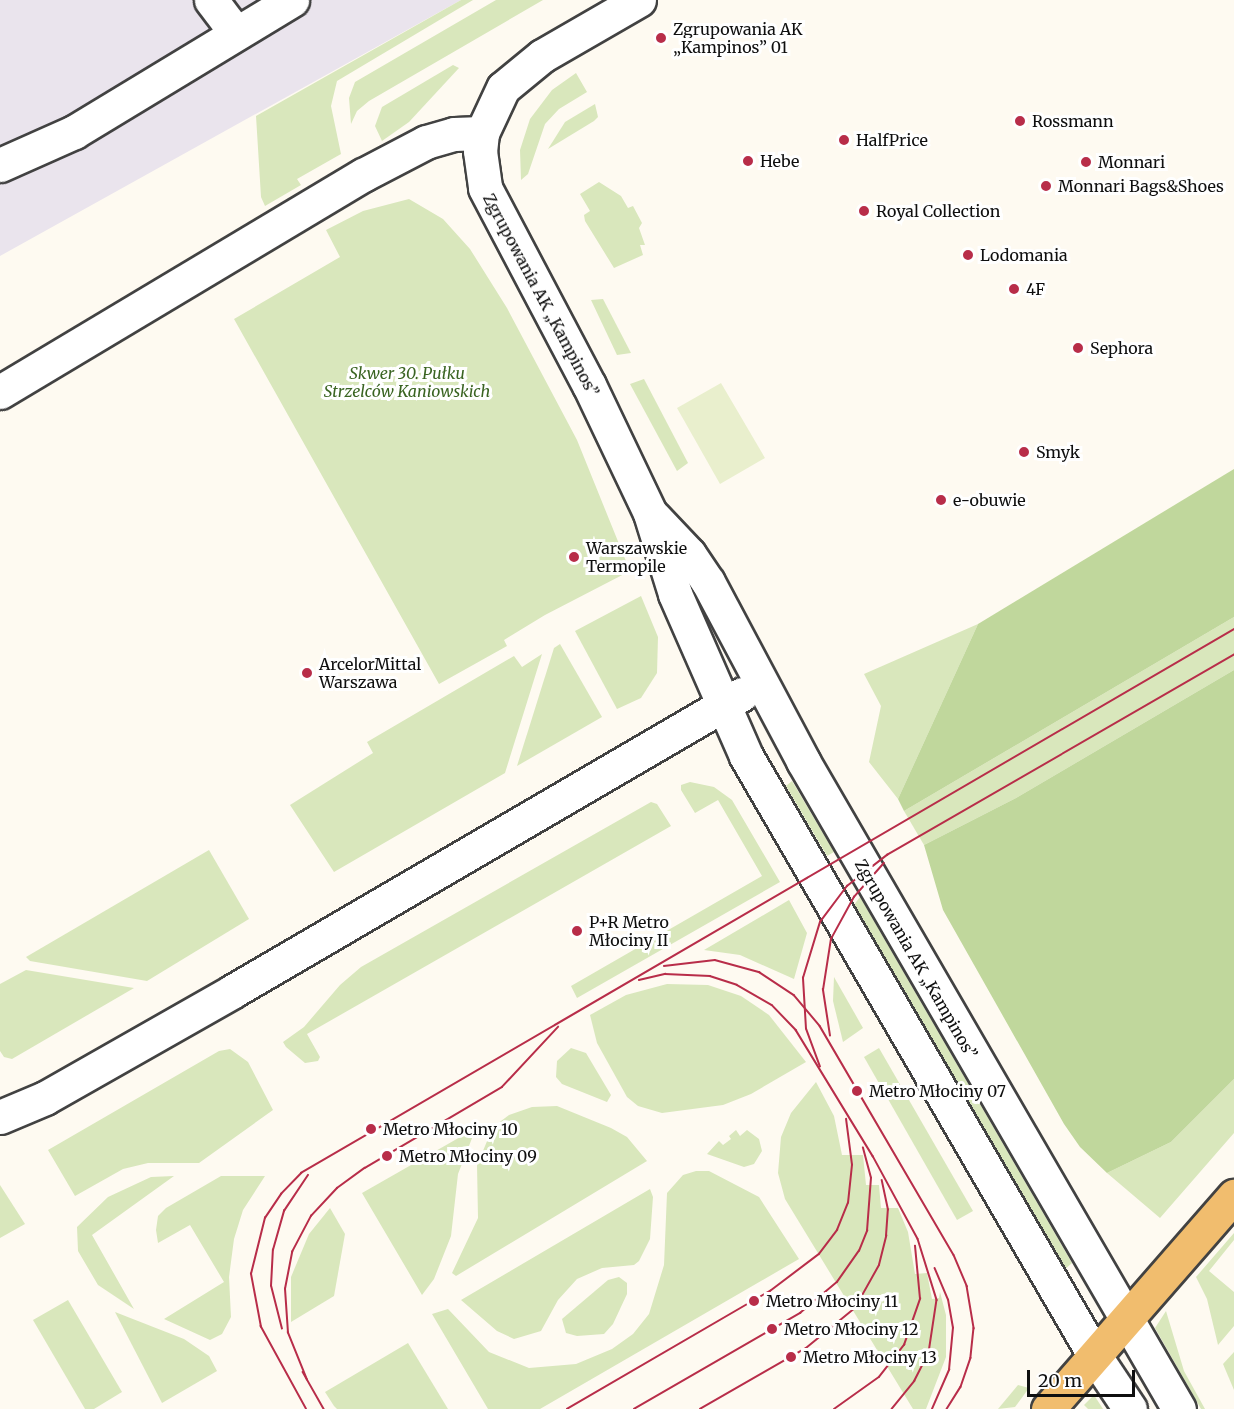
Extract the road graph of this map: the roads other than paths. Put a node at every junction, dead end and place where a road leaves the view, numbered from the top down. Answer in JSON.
{"nodes":[{"id":1,"x":211,"y":0,"type":"edge"},
{"id":2,"x":292,"y":0,"type":"edge"},
{"id":3,"x":639,"y":0,"type":"edge"},
{"id":4,"x":237,"y":33,"type":"junction"},
{"id":5,"x":482,"y":133,"type":"junction"},
{"id":6,"x":0,"y":165,"type":"edge"},
{"id":7,"x":0,"y":392,"type":"edge"},
{"id":8,"x":650,"y":513,"type":"junction"},
{"id":9,"x":759,"y":684,"type":"junction"},
{"id":10,"x":723,"y":705,"type":"junction"},
{"id":11,"x":45,"y":1098,"type":"junction"},
{"id":12,"x":0,"y":1117,"type":"edge"},
{"id":13,"x":0,"y":1136,"type":"edge"},
{"id":14,"x":1234,"y":1196,"type":"edge"},
{"id":15,"x":1126,"y":1323,"type":"junction"},
{"id":16,"x":1095,"y":1358,"type":"junction"},
{"id":17,"x":1048,"y":1409,"type":"edge"},
{"id":18,"x":1130,"y":1409,"type":"edge"},
{"id":19,"x":1179,"y":1409,"type":"edge"}],
"edges":[{"from":1,"to":4,"type":"street"},
{"from":2,"to":4,"type":"street"},
{"from":3,"to":5,"type":"street","name":"Zgrupowania AK „Kampinos”"},
{"from":4,"to":6,"type":"street"},
{"from":5,"to":7,"type":"street"},
{"from":5,"to":8,"type":"street","name":"Zgrupowania AK „Kampinos”"},
{"from":8,"to":9,"type":"street","name":"Zgrupowania AK „Kampinos”"},
{"from":8,"to":10,"type":"street","name":"Zgrupowania AK „Kampinos”"},
{"from":9,"to":10,"type":"street"},
{"from":9,"to":15,"type":"street","name":"Zgrupowania AK „Kampinos”"},
{"from":10,"to":11,"type":"street"},
{"from":10,"to":16,"type":"street","name":"Zgrupowania AK „Kampinos”"},
{"from":11,"to":12,"type":"street"},
{"from":11,"to":13,"type":"street"},
{"from":14,"to":15,"type":"main road"},
{"from":15,"to":16,"type":"main road"},
{"from":15,"to":19,"type":"street","name":"Zgrupowania AK „Kampinos”"},
{"from":16,"to":17,"type":"main road"},
{"from":16,"to":18,"type":"street","name":"Zgrupowania AK „Kampinos”"}]}
